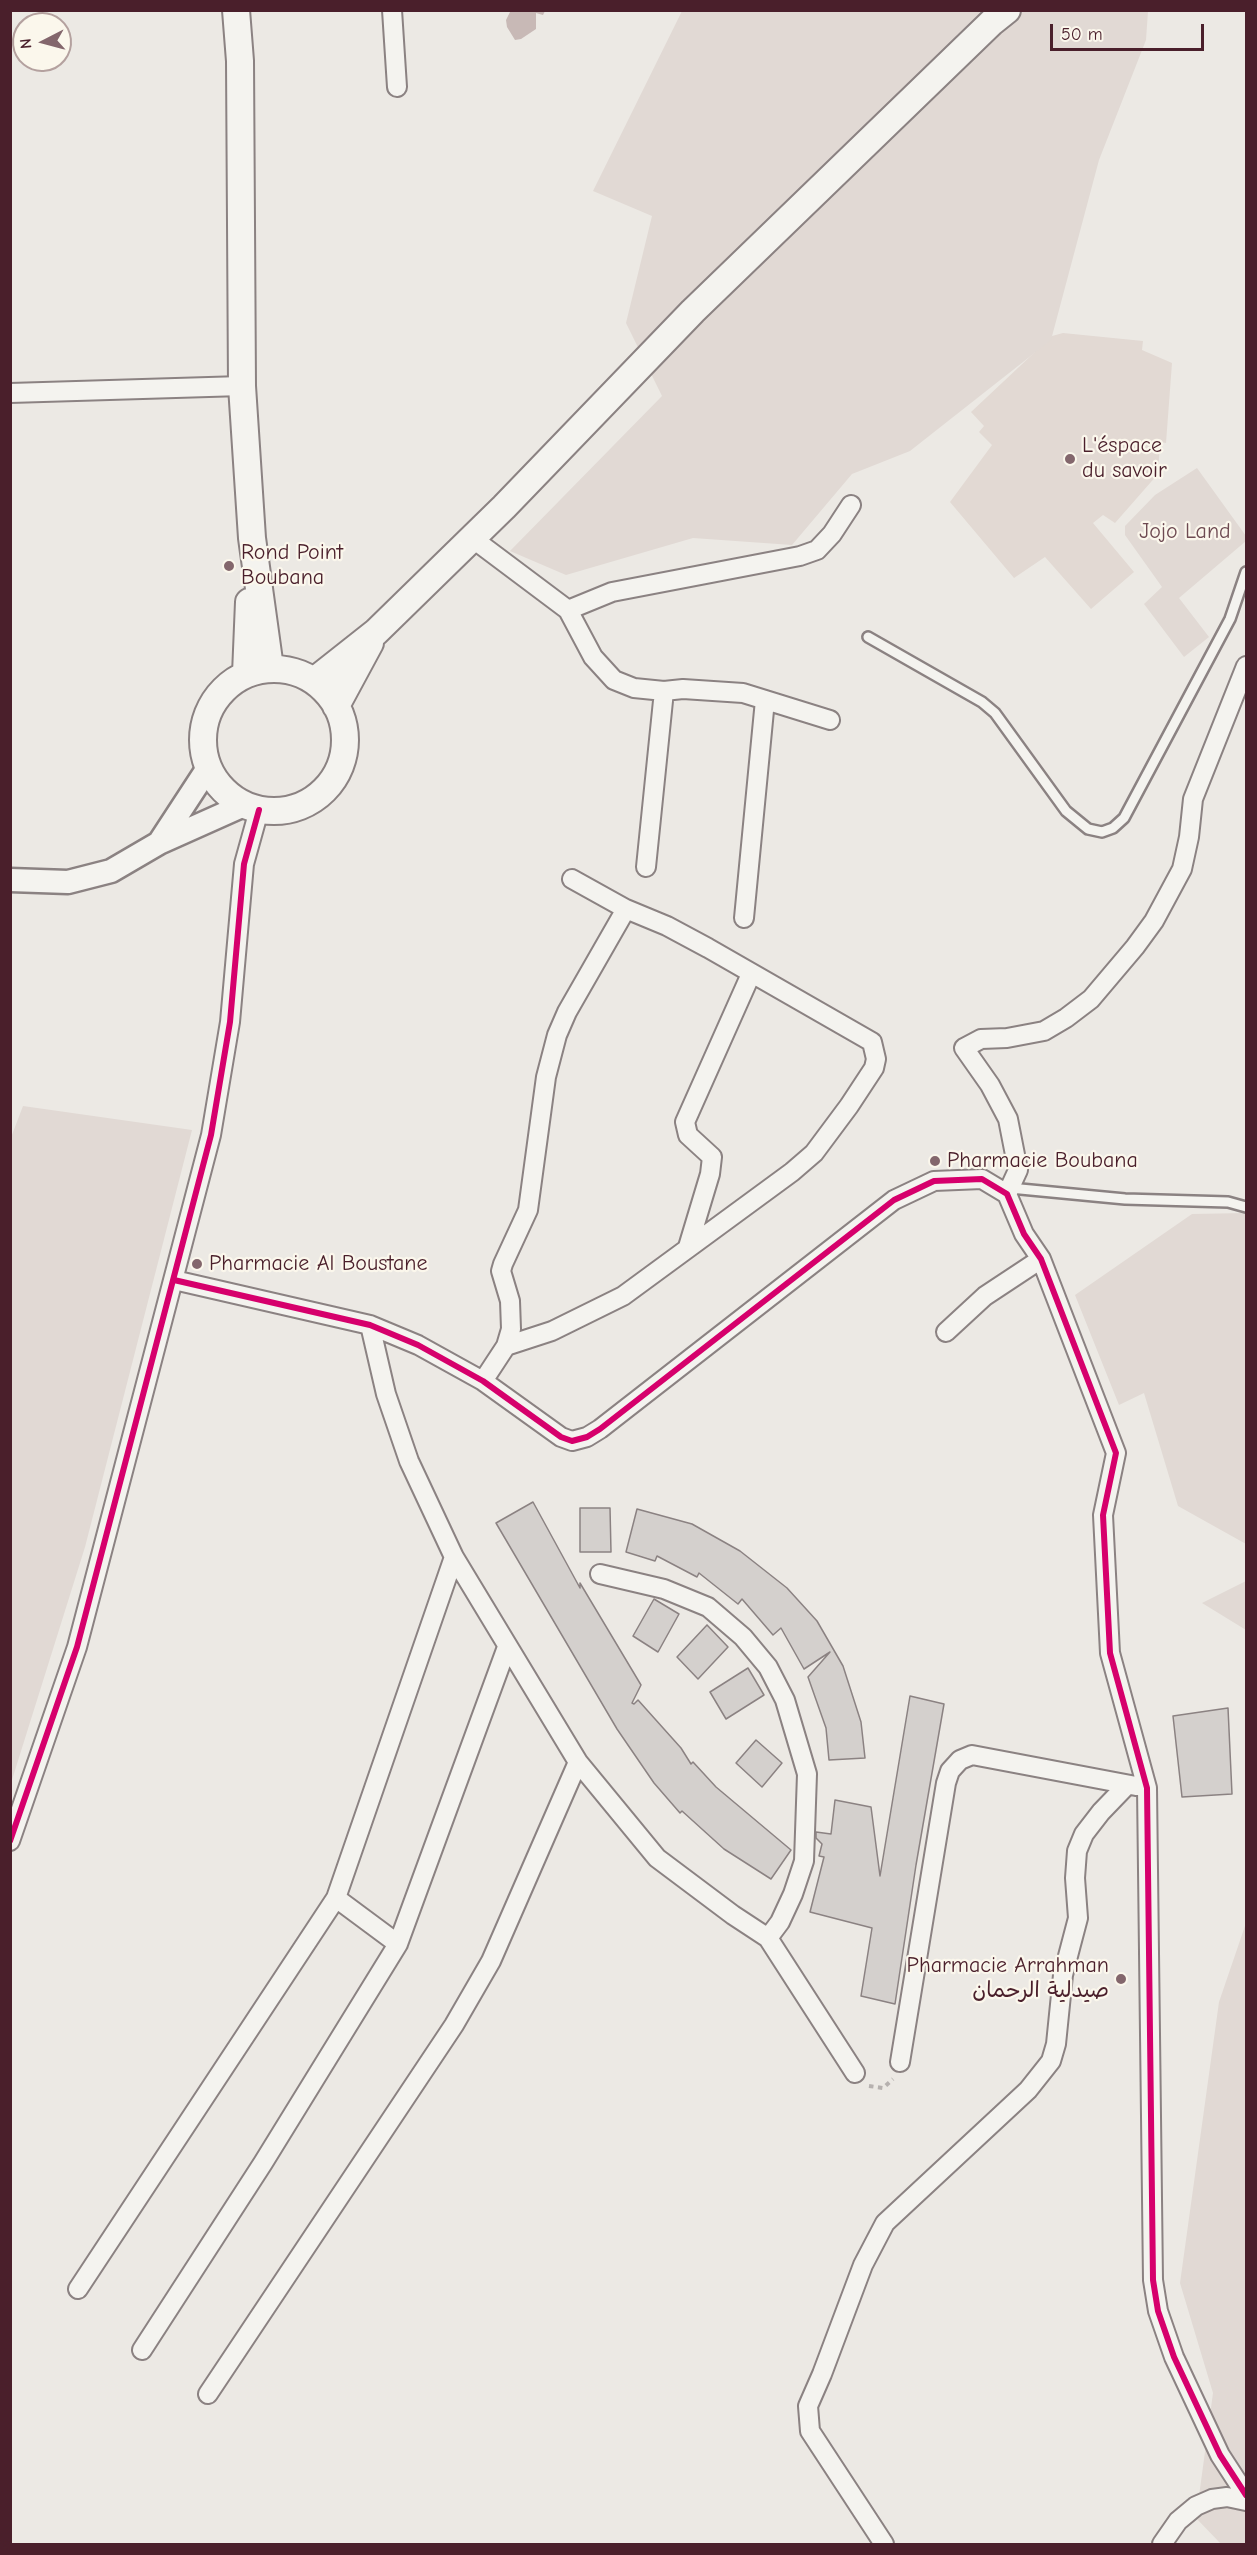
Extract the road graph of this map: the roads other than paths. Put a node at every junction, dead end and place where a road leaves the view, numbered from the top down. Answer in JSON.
{"nodes":[{"id":1,"x":236,"y":10,"type":"edge"},
{"id":2,"x":392,"y":10,"type":"edge"},
{"id":3,"x":1007,"y":10,"type":"edge"},
{"id":4,"x":397,"y":87,"type":"dead end"},
{"id":5,"x":242,"y":386,"type":"junction"},
{"id":6,"x":10,"y":393,"type":"edge"},
{"id":7,"x":851,"y":505,"type":"dead end"},
{"id":8,"x":252,"y":538,"type":"junction"},
{"id":9,"x":472,"y":538,"type":"junction"},
{"id":10,"x":1246,"y":572,"type":"edge"},
{"id":11,"x":568,"y":610,"type":"junction"},
{"id":12,"x":376,"y":632,"type":"junction"},
{"id":13,"x":868,"y":637,"type":"dead end"},
{"id":14,"x":1246,"y":666,"type":"edge"},
{"id":15,"x":270,"y":668,"type":"junction"},
{"id":16,"x":246,"y":674,"type":"junction"},
{"id":17,"x":314,"y":681,"type":"junction"},
{"id":18,"x":664,"y":691,"type":"junction"},
{"id":19,"x":765,"y":700,"type":"junction"},
{"id":20,"x":336,"y":706,"type":"junction"},
{"id":21,"x":1238,"y":709,"type":"edge"},
{"id":22,"x":830,"y":720,"type":"dead end"},
{"id":23,"x":208,"y":768,"type":"junction"},
{"id":24,"x":252,"y":808,"type":"junction"},
{"id":25,"x":159,"y":843,"type":"junction"},
{"id":26,"x":646,"y":867,"type":"dead end"},
{"id":27,"x":572,"y":879,"type":"dead end"},
{"id":28,"x":10,"y":880,"type":"edge"},
{"id":29,"x":626,"y":909,"type":"junction"},
{"id":30,"x":744,"y":918,"type":"dead end"},
{"id":31,"x":751,"y":974,"type":"junction"},
{"id":32,"x":1009,"y":1191,"type":"junction"},
{"id":33,"x":1246,"y":1207,"type":"edge"},
{"id":34,"x":688,"y":1247,"type":"junction"},
{"id":35,"x":1041,"y":1259,"type":"junction"},
{"id":36,"x":174,"y":1280,"type":"junction"},
{"id":37,"x":370,"y":1325,"type":"junction"},
{"id":38,"x":946,"y":1332,"type":"dead end"},
{"id":39,"x":506,"y":1346,"type":"junction"},
{"id":40,"x":483,"y":1381,"type":"junction"},
{"id":41,"x":454,"y":1557,"type":"junction"},
{"id":42,"x":600,"y":1574,"type":"dead end"},
{"id":43,"x":507,"y":1647,"type":"junction"},
{"id":44,"x":578,"y":1762,"type":"junction"},
{"id":45,"x":1127,"y":1785,"type":"junction"},
{"id":46,"x":1147,"y":1788,"type":"junction"},
{"id":47,"x":10,"y":1841,"type":"edge"},
{"id":48,"x":336,"y":1898,"type":"junction"},
{"id":49,"x":768,"y":1938,"type":"junction"},
{"id":50,"x":398,"y":1944,"type":"junction"},
{"id":51,"x":900,"y":2062,"type":"road end"},
{"id":52,"x":855,"y":2073,"type":"road end"},
{"id":53,"x":78,"y":2289,"type":"dead end"},
{"id":54,"x":142,"y":2350,"type":"dead end"},
{"id":55,"x":208,"y":2394,"type":"dead end"},
{"id":56,"x":1246,"y":2495,"type":"edge"},
{"id":57,"x":1246,"y":2501,"type":"edge"},
{"id":58,"x":884,"y":2544,"type":"edge"},
{"id":59,"x":1161,"y":2544,"type":"edge"}],
"edges":[{"from":1,"to":5,"type":"main road"},
{"from":2,"to":4,"type":"street"},
{"from":3,"to":9,"type":"main road"},
{"from":5,"to":6,"type":"street"},
{"from":5,"to":8,"type":"main road"},
{"from":7,"to":11,"type":"street"},
{"from":8,"to":15,"type":"main road"},
{"from":8,"to":16,"type":"main road"},
{"from":9,"to":11,"type":"street"},
{"from":9,"to":12,"type":"main road"},
{"from":10,"to":13,"type":"lane"},
{"from":11,"to":18,"type":"street"},
{"from":12,"to":17,"type":"main road"},
{"from":12,"to":20,"type":"main road"},
{"from":14,"to":21,"type":"street"},
{"from":15,"to":16,"type":"main road"},
{"from":15,"to":17,"type":"main road"},
{"from":16,"to":23,"type":"main road"},
{"from":17,"to":20,"type":"main road"},
{"from":18,"to":19,"type":"street"},
{"from":18,"to":26,"type":"street"},
{"from":19,"to":22,"type":"street"},
{"from":19,"to":30,"type":"street"},
{"from":20,"to":24,"type":"main road"},
{"from":21,"to":32,"type":"street"},
{"from":23,"to":24,"type":"main road"},
{"from":23,"to":25,"type":"street"},
{"from":24,"to":25,"type":"street"},
{"from":24,"to":36,"type":"street"},
{"from":25,"to":28,"type":"street"},
{"from":27,"to":29,"type":"street"},
{"from":29,"to":31,"type":"street"},
{"from":29,"to":39,"type":"street"},
{"from":31,"to":34,"type":"street"},
{"from":31,"to":34,"type":"street"},
{"from":32,"to":33,"type":"lane"},
{"from":32,"to":35,"type":"street"},
{"from":32,"to":40,"type":"street"},
{"from":34,"to":39,"type":"street"},
{"from":35,"to":38,"type":"street"},
{"from":35,"to":46,"type":"street"},
{"from":36,"to":37,"type":"street"},
{"from":36,"to":47,"type":"street"},
{"from":37,"to":40,"type":"street"},
{"from":37,"to":41,"type":"street"},
{"from":39,"to":40,"type":"street"},
{"from":41,"to":43,"type":"street"},
{"from":41,"to":48,"type":"street"},
{"from":42,"to":49,"type":"street"},
{"from":43,"to":44,"type":"street"},
{"from":43,"to":50,"type":"street"},
{"from":44,"to":49,"type":"street"},
{"from":44,"to":55,"type":"street"},
{"from":45,"to":46,"type":"street"},
{"from":45,"to":51,"type":"street"},
{"from":45,"to":58,"type":"street"},
{"from":46,"to":56,"type":"street"},
{"from":48,"to":50,"type":"street"},
{"from":48,"to":53,"type":"street"},
{"from":49,"to":52,"type":"street"},
{"from":50,"to":54,"type":"street"},
{"from":57,"to":59,"type":"street"}]}
